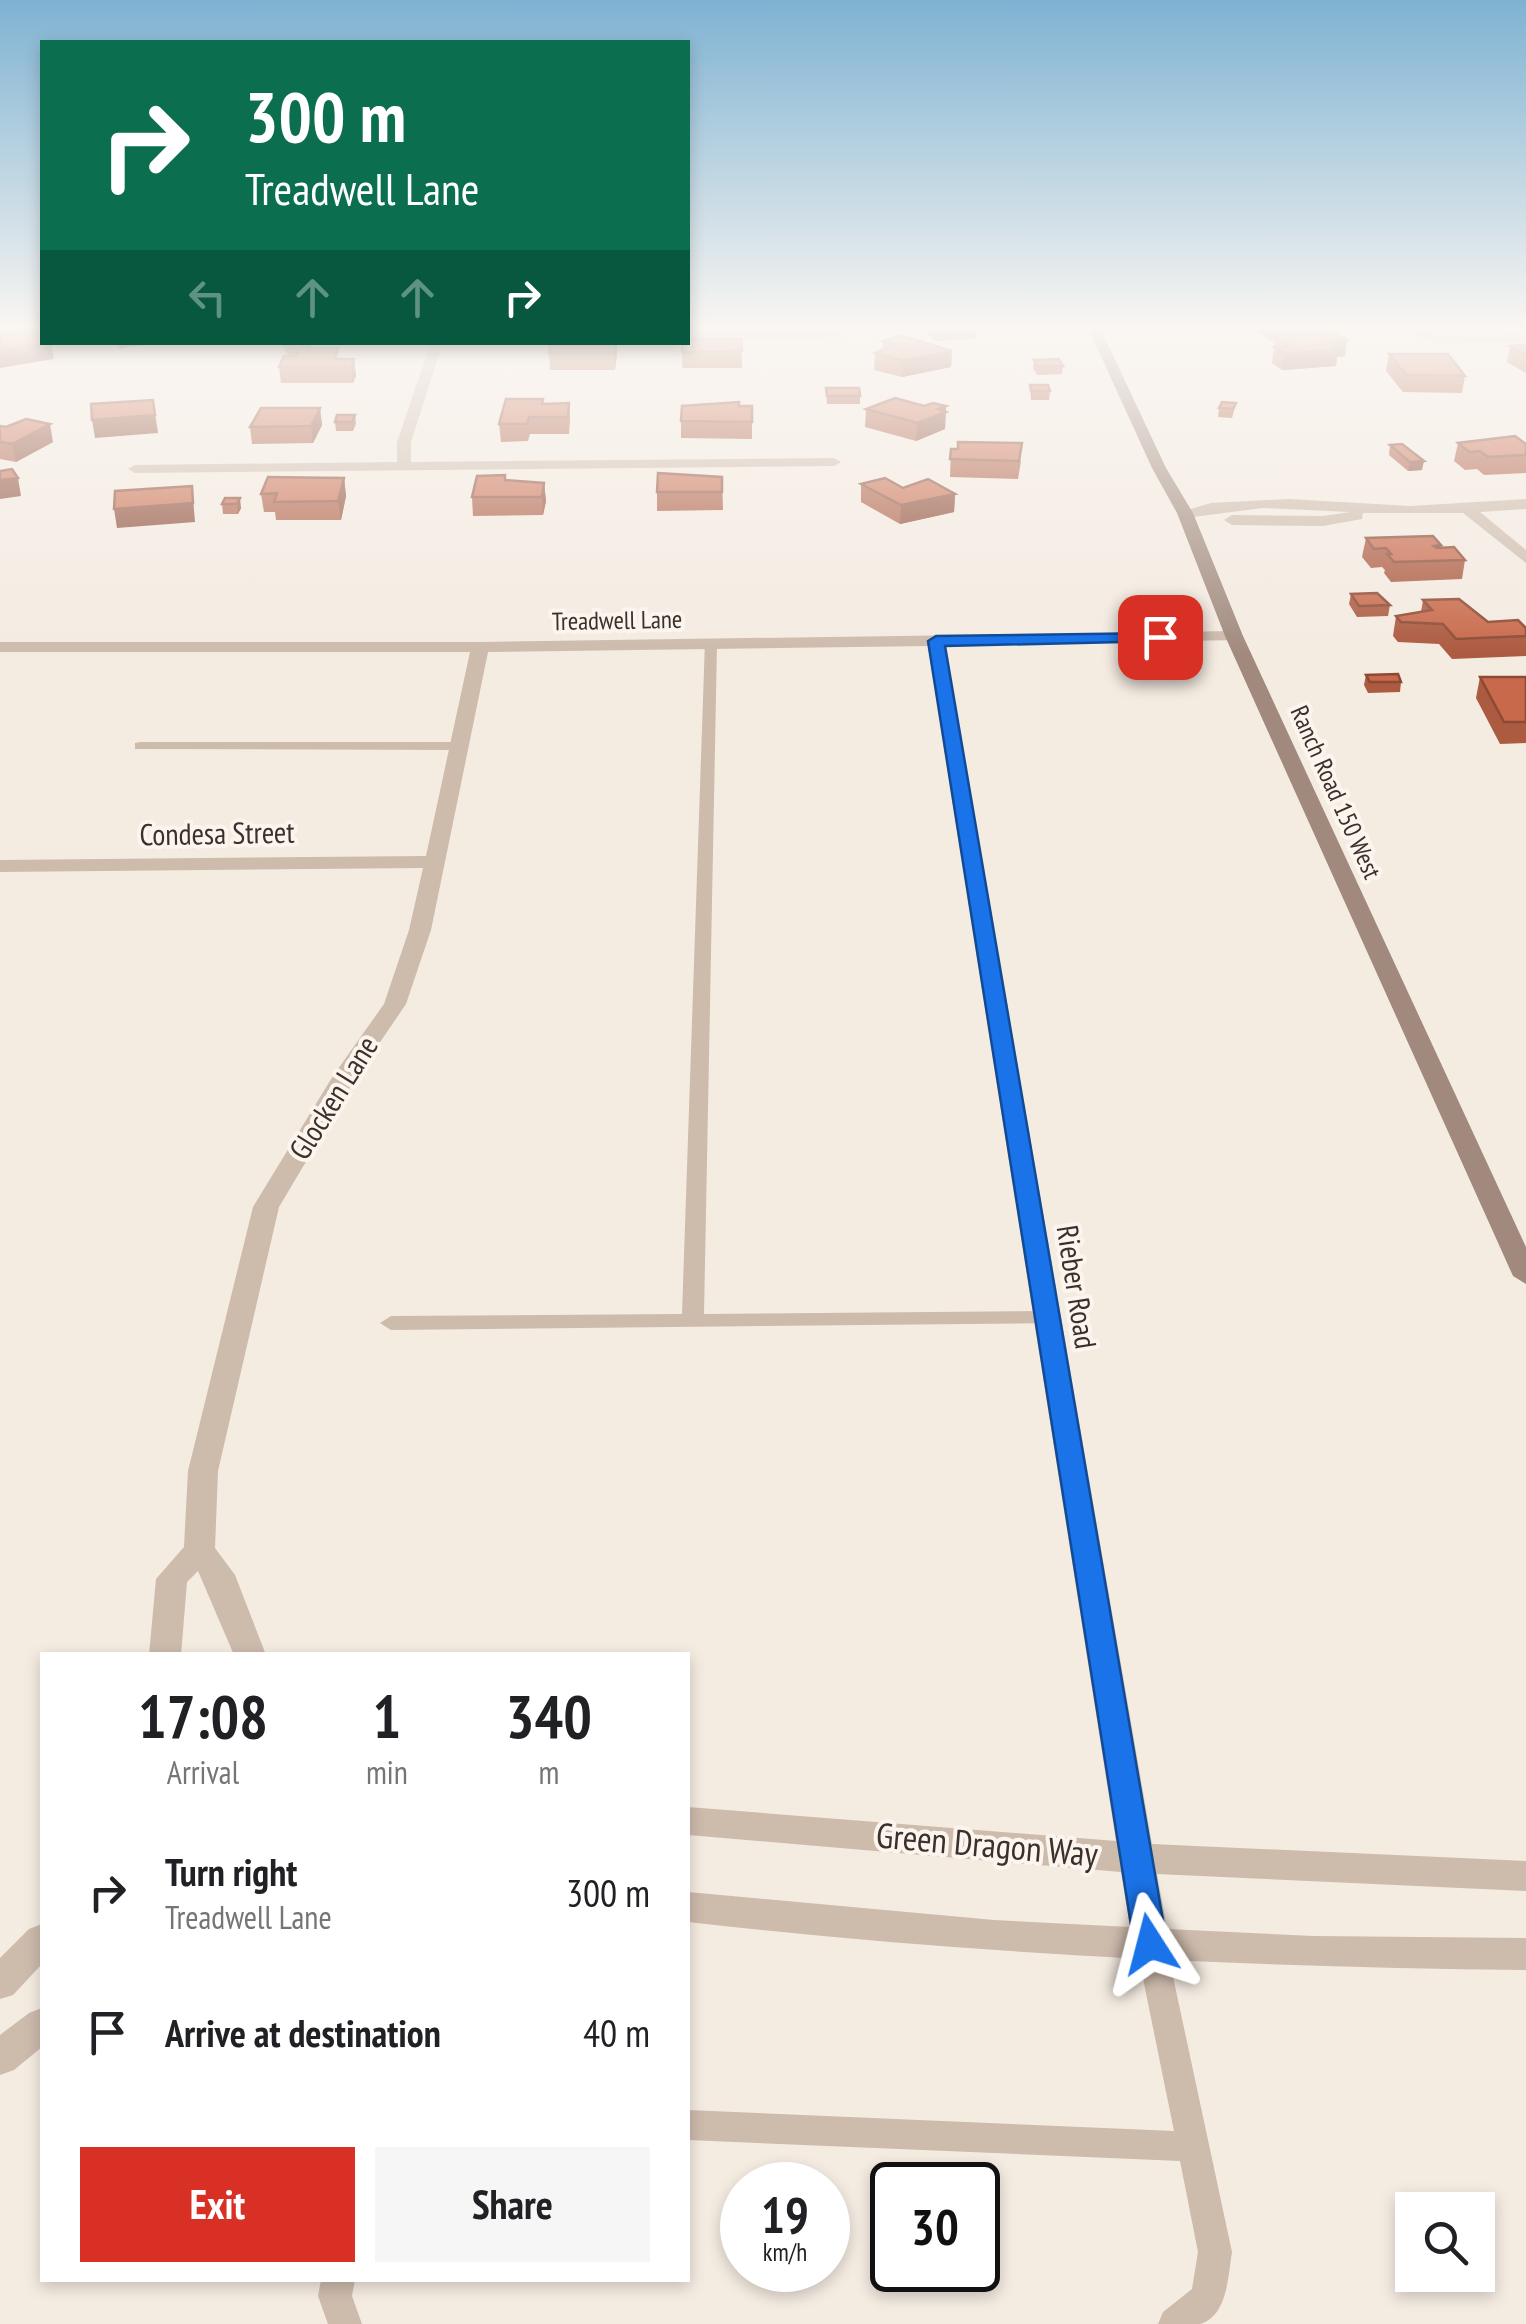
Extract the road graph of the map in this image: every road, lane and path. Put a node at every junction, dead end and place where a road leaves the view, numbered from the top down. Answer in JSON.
{"nodes":[{"id":1,"x":405,"y":438,"type":"edge"},
{"id":2,"x":1145,"y":438,"type":"edge"},
{"id":3,"x":834,"y":462,"type":"dead end"},
{"id":4,"x":404,"y":466,"type":"junction"},
{"id":5,"x":135,"y":469,"type":"dead end"},
{"id":6,"x":1526,"y":504,"type":"edge"},
{"id":7,"x":1467,"y":509,"type":"junction"},
{"id":8,"x":1185,"y":513,"type":"junction"},
{"id":9,"x":1526,"y":558,"type":"edge"},
{"id":10,"x":1234,"y":636,"type":"junction"},
{"id":11,"x":936,"y":641,"type":"junction"},
{"id":12,"x":710,"y":644,"type":"junction"},
{"id":13,"x":480,"y":646,"type":"junction"},
{"id":14,"x":0,"y":647,"type":"edge"},
{"id":15,"x":140,"y":746,"type":"dead end"},
{"id":16,"x":459,"y":746,"type":"junction"},
{"id":17,"x":434,"y":862,"type":"junction"},
{"id":18,"x":0,"y":866,"type":"edge"},
{"id":19,"x":1526,"y":1276,"type":"edge"},
{"id":20,"x":1048,"y":1318,"type":"junction"},
{"id":21,"x":693,"y":1321,"type":"junction"},
{"id":22,"x":391,"y":1324,"type":"dead end"},
{"id":23,"x":199,"y":1550,"type":"junction"},
{"id":24,"x":165,"y":1652,"type":"edge"},
{"id":25,"x":249,"y":1652,"type":"edge"},
{"id":26,"x":690,"y":1821,"type":"edge"},
{"id":27,"x":1137,"y":1858,"type":"junction"},
{"id":28,"x":1526,"y":1876,"type":"edge"},
{"id":29,"x":690,"y":1907,"type":"edge"},
{"id":30,"x":40,"y":1942,"type":"edge"},
{"id":31,"x":1150,"y":1944,"type":"junction"},
{"id":32,"x":1526,"y":1954,"type":"edge"},
{"id":33,"x":0,"y":1983,"type":"edge"},
{"id":34,"x":40,"y":2027,"type":"edge"},
{"id":35,"x":0,"y":2058,"type":"edge"},
{"id":36,"x":690,"y":2125,"type":"edge"},
{"id":37,"x":1195,"y":2147,"type":"junction"},
{"id":38,"x":338,"y":2282,"type":"edge"},
{"id":39,"x":345,"y":2324,"type":"edge"},
{"id":40,"x":1175,"y":2324,"type":"edge"}],
"edges":[{"from":1,"to":4,"type":"street"},
{"from":2,"to":8,"type":"main road","name":"Ranch Road 150 West"},
{"from":3,"to":4,"type":"street"},
{"from":4,"to":5,"type":"street"},
{"from":6,"to":7,"type":"street"},
{"from":7,"to":8,"type":"street"},
{"from":7,"to":9,"type":"street"},
{"from":8,"to":10,"type":"main road","name":"Ranch Road 150 West"},
{"from":10,"to":11,"type":"street","name":"Treadwell Lane"},
{"from":10,"to":19,"type":"main road","name":"Ranch Road 150 West"},
{"from":11,"to":12,"type":"street","name":"Treadwell Lane"},
{"from":11,"to":20,"type":"street","name":"Rieber Road"},
{"from":12,"to":13,"type":"street","name":"Treadwell Lane"},
{"from":12,"to":21,"type":"lane"},
{"from":13,"to":14,"type":"street","name":"Treadwell Lane"},
{"from":13,"to":16,"type":"street","name":"Glocken Lane"},
{"from":15,"to":16,"type":"lane"},
{"from":16,"to":17,"type":"street","name":"Glocken Lane"},
{"from":17,"to":18,"type":"street","name":"Condesa Street"},
{"from":17,"to":23,"type":"street","name":"Glocken Lane"},
{"from":20,"to":21,"type":"lane"},
{"from":20,"to":27,"type":"street","name":"Rieber Road"},
{"from":21,"to":22,"type":"lane"},
{"from":23,"to":24,"type":"street"},
{"from":23,"to":25,"type":"street"},
{"from":26,"to":27,"type":"street","name":"Green Dragon Way"},
{"from":27,"to":28,"type":"street","name":"Green Dragon Way"},
{"from":27,"to":31,"type":"street","name":"Rieber Road"},
{"from":29,"to":31,"type":"street"},
{"from":30,"to":33,"type":"street"},
{"from":31,"to":32,"type":"street"},
{"from":31,"to":37,"type":"lane"},
{"from":34,"to":35,"type":"street"},
{"from":36,"to":37,"type":"lane"},
{"from":37,"to":40,"type":"lane"},
{"from":38,"to":39,"type":"lane"}]}
